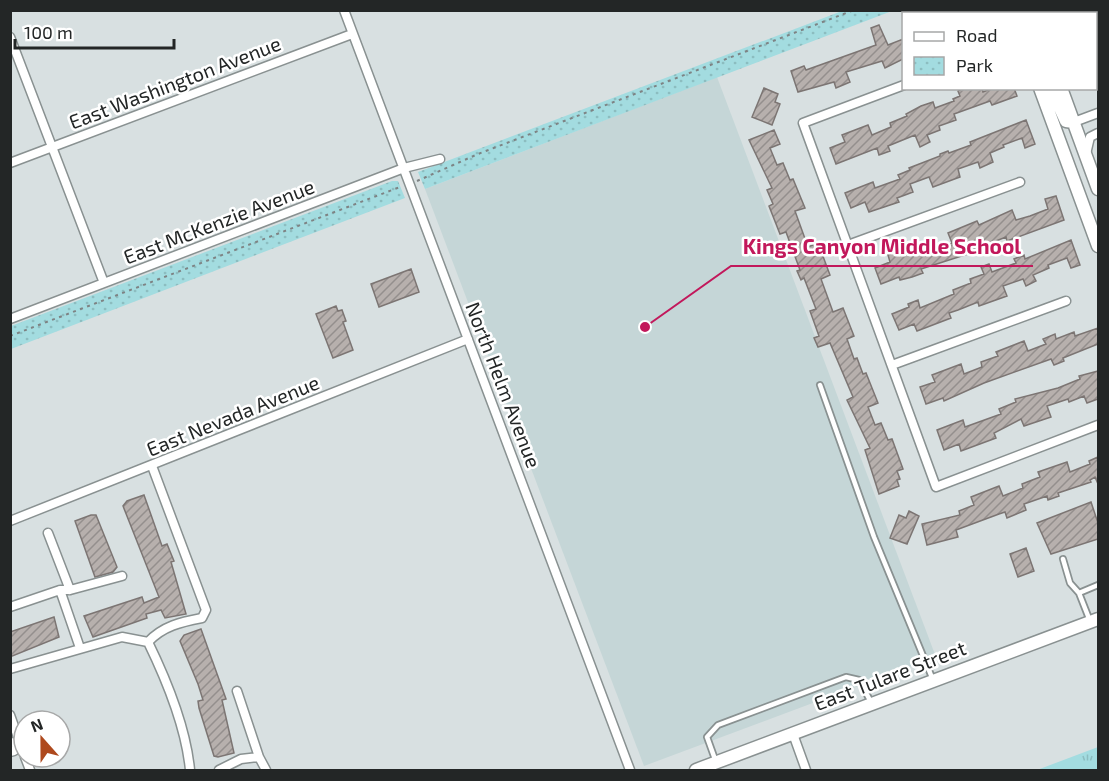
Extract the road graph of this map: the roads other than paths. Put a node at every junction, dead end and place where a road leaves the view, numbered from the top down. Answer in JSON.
{"nodes":[{"id":1,"x":344,"y":10,"type":"edge"},
{"id":2,"x":352,"y":34,"type":"junction"},
{"id":3,"x":10,"y":37,"type":"edge"},
{"id":4,"x":902,"y":85,"type":"edge"},
{"id":5,"x":1041,"y":90,"type":"edge"},
{"id":6,"x":1052,"y":90,"type":"edge"},
{"id":7,"x":1062,"y":90,"type":"edge"},
{"id":8,"x":1098,"y":113,"type":"edge"},
{"id":9,"x":1074,"y":122,"type":"junction"},
{"id":10,"x":1098,"y":133,"type":"edge"},
{"id":11,"x":52,"y":147,"type":"junction"},
{"id":12,"x":1086,"y":155,"type":"junction"},
{"id":13,"x":440,"y":159,"type":"dead end"},
{"id":14,"x":10,"y":163,"type":"edge"},
{"id":15,"x":404,"y":168,"type":"junction"},
{"id":16,"x":1020,"y":182,"type":"dead end"},
{"id":17,"x":1098,"y":189,"type":"edge"},
{"id":18,"x":848,"y":245,"type":"junction"},
{"id":19,"x":1098,"y":246,"type":"edge"},
{"id":20,"x":104,"y":283,"type":"junction"},
{"id":21,"x":1066,"y":301,"type":"dead end"},
{"id":22,"x":10,"y":319,"type":"edge"},
{"id":23,"x":468,"y":339,"type":"junction"},
{"id":24,"x":892,"y":365,"type":"junction"},
{"id":25,"x":820,"y":386,"type":"dead end"},
{"id":26,"x":1098,"y":425,"type":"edge"},
{"id":27,"x":152,"y":466,"type":"junction"},
{"id":28,"x":10,"y":521,"type":"edge"},
{"id":29,"x":48,"y":533,"type":"dead end"},
{"id":30,"x":1063,"y":560,"type":"dead end"},
{"id":31,"x":122,"y":576,"type":"dead end"},
{"id":32,"x":1098,"y":585,"type":"edge"},
{"id":33,"x":60,"y":590,"type":"junction"},
{"id":34,"x":70,"y":590,"type":"junction"},
{"id":35,"x":1079,"y":593,"type":"junction"},
{"id":36,"x":10,"y":607,"type":"edge"},
{"id":37,"x":1094,"y":620,"type":"edge"},
{"id":38,"x":148,"y":642,"type":"junction"},
{"id":39,"x":80,"y":648,"type":"junction"},
{"id":40,"x":10,"y":669,"type":"edge"},
{"id":41,"x":933,"y":680,"type":"junction"},
{"id":42,"x":237,"y":691,"type":"dead end"},
{"id":43,"x":872,"y":704,"type":"junction"},
{"id":44,"x":793,"y":734,"type":"junction"},
{"id":45,"x":259,"y":757,"type":"junction"},
{"id":46,"x":716,"y":763,"type":"junction"},
{"id":47,"x":190,"y":771,"type":"edge"},
{"id":48,"x":219,"y":771,"type":"edge"},
{"id":49,"x":266,"y":771,"type":"edge"},
{"id":50,"x":630,"y":771,"type":"edge"},
{"id":51,"x":696,"y":771,"type":"edge"},
{"id":52,"x":806,"y":771,"type":"edge"}],
"edges":[{"from":1,"to":2,"type":"street","name":"North Helm Avenue"},
{"from":2,"to":11,"type":"street","name":"East Washington Avenue"},
{"from":2,"to":15,"type":"street","name":"North Helm Avenue"},
{"from":3,"to":11,"type":"street"},
{"from":4,"to":18,"type":"street"},
{"from":5,"to":19,"type":"main road"},
{"from":6,"to":9,"type":"main road"},
{"from":7,"to":9,"type":"main road"},
{"from":8,"to":9,"type":"street"},
{"from":9,"to":12,"type":"main road"},
{"from":10,"to":12,"type":"street"},
{"from":11,"to":14,"type":"street","name":"East Washington Avenue"},
{"from":11,"to":20,"type":"street"},
{"from":12,"to":17,"type":"main road"},
{"from":13,"to":15,"type":"street","name":"East McKenzie Avenue"},
{"from":15,"to":20,"type":"street","name":"East McKenzie Avenue"},
{"from":15,"to":23,"type":"street","name":"North Helm Avenue"},
{"from":16,"to":18,"type":"street"},
{"from":18,"to":24,"type":"street"},
{"from":20,"to":22,"type":"street","name":"East McKenzie Avenue"},
{"from":21,"to":24,"type":"street"},
{"from":23,"to":27,"type":"street","name":"East Nevada Avenue"},
{"from":23,"to":50,"type":"street","name":"North Helm Avenue"},
{"from":24,"to":26,"type":"street"},
{"from":25,"to":41,"type":"lane"},
{"from":27,"to":28,"type":"street","name":"East Nevada Avenue"},
{"from":27,"to":38,"type":"street"},
{"from":29,"to":34,"type":"street"},
{"from":30,"to":35,"type":"lane"},
{"from":31,"to":34,"type":"street"},
{"from":32,"to":35,"type":"lane"},
{"from":33,"to":34,"type":"street"},
{"from":33,"to":36,"type":"street"},
{"from":33,"to":39,"type":"street"},
{"from":35,"to":37,"type":"lane"},
{"from":37,"to":41,"type":"main road","name":"East Tulare Street"},
{"from":38,"to":39,"type":"street"},
{"from":38,"to":47,"type":"street"},
{"from":39,"to":40,"type":"street"},
{"from":41,"to":43,"type":"main road","name":"East Tulare Street"},
{"from":42,"to":45,"type":"street"},
{"from":43,"to":44,"type":"main road","name":"East Tulare Street"},
{"from":43,"to":46,"type":"lane"},
{"from":44,"to":46,"type":"main road","name":"East Tulare Street"},
{"from":44,"to":52,"type":"street"},
{"from":45,"to":48,"type":"street"},
{"from":45,"to":49,"type":"street"},
{"from":46,"to":51,"type":"main road","name":"East Tulare Street"}]}
